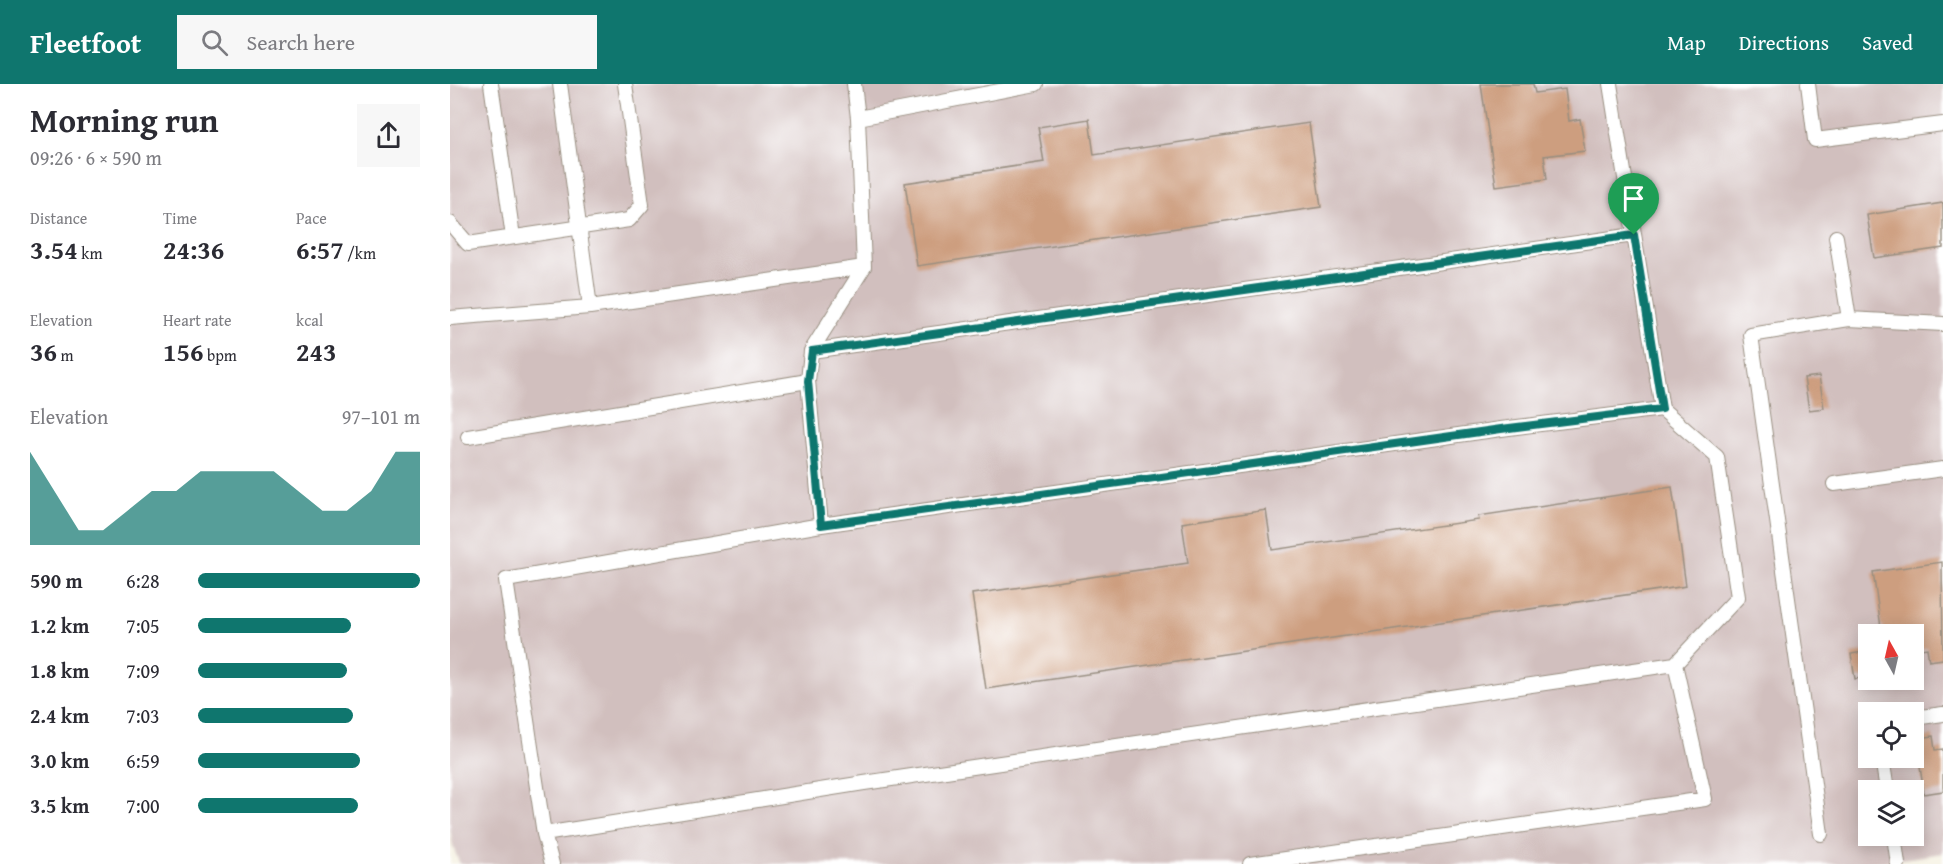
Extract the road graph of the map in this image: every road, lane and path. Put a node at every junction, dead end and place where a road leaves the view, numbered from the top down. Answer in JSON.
{"nodes":[{"id":1,"x":491,"y":84,"type":"edge"},
{"id":2,"x":560,"y":84,"type":"edge"},
{"id":3,"x":626,"y":84,"type":"edge"},
{"id":4,"x":854,"y":84,"type":"edge"},
{"id":5,"x":1036,"y":84,"type":"edge"},
{"id":6,"x":1610,"y":84,"type":"edge"},
{"id":7,"x":1808,"y":84,"type":"edge"},
{"id":8,"x":858,"y":118,"type":"junction"},
{"id":9,"x":1943,"y":124,"type":"edge"},
{"id":10,"x":450,"y":223,"type":"edge"},
{"id":11,"x":580,"y":227,"type":"junction"},
{"id":12,"x":1634,"y":235,"type":"junction"},
{"id":13,"x":513,"y":237,"type":"junction"},
{"id":14,"x":1836,"y":237,"type":"dead end"},
{"id":15,"x":864,"y":267,"type":"junction"},
{"id":16,"x":590,"y":307,"type":"junction"},
{"id":17,"x":450,"y":318,"type":"edge"},
{"id":18,"x":1849,"y":319,"type":"junction"},
{"id":19,"x":1943,"y":324,"type":"edge"},
{"id":20,"x":812,"y":351,"type":"junction"},
{"id":21,"x":808,"y":381,"type":"junction"},
{"id":22,"x":1662,"y":409,"type":"junction"},
{"id":23,"x":468,"y":437,"type":"dead end"},
{"id":24,"x":1943,"y":469,"type":"edge"},
{"id":25,"x":1834,"y":484,"type":"dead end"},
{"id":26,"x":821,"y":525,"type":"junction"},
{"id":27,"x":1675,"y":664,"type":"junction"},
{"id":28,"x":1943,"y":714,"type":"edge"},
{"id":29,"x":1924,"y":717,"type":"edge"},
{"id":30,"x":544,"y":834,"type":"junction"},
{"id":31,"x":1821,"y":834,"type":"dead end"},
{"id":32,"x":1895,"y":846,"type":"edge"},
{"id":33,"x":552,"y":864,"type":"edge"},
{"id":34,"x":1250,"y":864,"type":"edge"},
{"id":35,"x":1898,"y":864,"type":"edge"}],
"edges":[{"from":1,"to":13,"type":"lane"},
{"from":2,"to":11,"type":"lane"},
{"from":3,"to":11,"type":"lane"},
{"from":4,"to":8,"type":"lane"},
{"from":5,"to":8,"type":"lane"},
{"from":6,"to":12,"type":"lane"},
{"from":7,"to":9,"type":"lane"},
{"from":8,"to":15,"type":"lane"},
{"from":10,"to":13,"type":"lane"},
{"from":11,"to":13,"type":"lane"},
{"from":11,"to":16,"type":"lane"},
{"from":12,"to":20,"type":"lane"},
{"from":12,"to":22,"type":"lane"},
{"from":14,"to":18,"type":"lane"},
{"from":15,"to":16,"type":"lane"},
{"from":15,"to":20,"type":"lane"},
{"from":16,"to":17,"type":"lane"},
{"from":18,"to":19,"type":"lane"},
{"from":18,"to":31,"type":"lane"},
{"from":20,"to":21,"type":"lane"},
{"from":21,"to":23,"type":"lane"},
{"from":21,"to":26,"type":"lane"},
{"from":22,"to":26,"type":"lane"},
{"from":22,"to":27,"type":"lane"},
{"from":24,"to":25,"type":"lane"},
{"from":26,"to":30,"type":"lane"},
{"from":27,"to":30,"type":"lane"},
{"from":27,"to":34,"type":"lane"},
{"from":28,"to":29,"type":"lane"},
{"from":30,"to":33,"type":"lane"},
{"from":32,"to":35,"type":"lane"}]}
